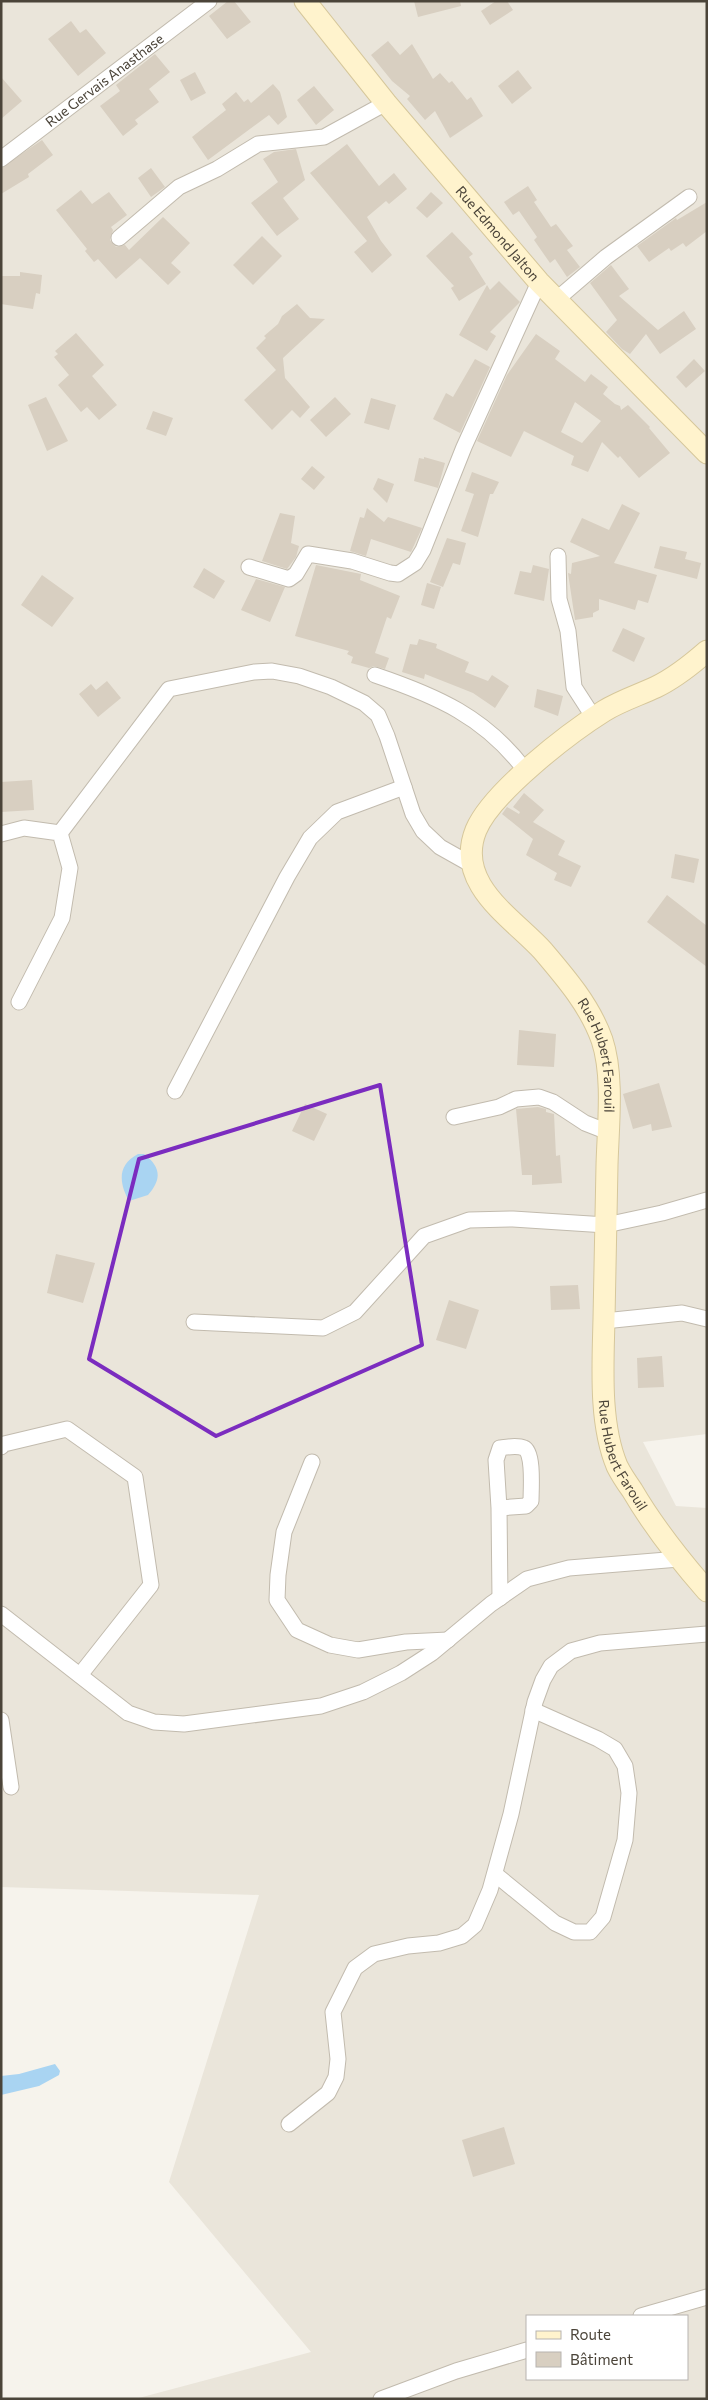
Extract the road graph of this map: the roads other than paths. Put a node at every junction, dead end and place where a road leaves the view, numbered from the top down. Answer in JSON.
{"nodes":[{"id":1,"x":209,"y":1,"type":"edge"},
{"id":2,"x":305,"y":1,"type":"edge"},
{"id":3,"x":386,"y":103,"type":"junction"},
{"id":4,"x":1,"y":159,"type":"edge"},
{"id":5,"x":689,"y":197,"type":"dead end"},
{"id":6,"x":118,"y":238,"type":"dead end"},
{"id":7,"x":539,"y":282,"type":"junction"},
{"id":8,"x":556,"y":300,"type":"junction"},
{"id":9,"x":707,"y":454,"type":"edge"},
{"id":10,"x":558,"y":556,"type":"dead end"},
{"id":11,"x":249,"y":567,"type":"dead end"},
{"id":12,"x":707,"y":651,"type":"edge"},
{"id":13,"x":375,"y":674,"type":"dead end"},
{"id":14,"x":594,"y":718,"type":"junction"},
{"id":15,"x":525,"y":770,"type":"junction"},
{"id":16,"x":404,"y":786,"type":"junction"},
{"id":17,"x":60,"y":833,"type":"junction"},
{"id":18,"x":1,"y":834,"type":"edge"},
{"id":19,"x":472,"y":866,"type":"junction"},
{"id":20,"x":19,"y":1002,"type":"dead end"},
{"id":21,"x":175,"y":1091,"type":"dead end"},
{"id":22,"x":454,"y":1117,"type":"dead end"},
{"id":23,"x":608,"y":1132,"type":"junction"},
{"id":24,"x":707,"y":1200,"type":"edge"},
{"id":25,"x":606,"y":1226,"type":"junction"},
{"id":26,"x":707,"y":1319,"type":"edge"},
{"id":27,"x":604,"y":1321,"type":"junction"},
{"id":28,"x":194,"y":1322,"type":"dead end"},
{"id":29,"x":1,"y":1447,"type":"edge"},
{"id":30,"x":312,"y":1462,"type":"dead end"},
{"id":31,"x":499,"y":1508,"type":"dead end"},
{"id":32,"x":679,"y":1559,"type":"junction"},
{"id":33,"x":707,"y":1591,"type":"edge"},
{"id":34,"x":500,"y":1598,"type":"junction"},
{"id":35,"x":1,"y":1614,"type":"edge"},
{"id":36,"x":707,"y":1634,"type":"edge"},
{"id":37,"x":448,"y":1640,"type":"junction"},
{"id":38,"x":80,"y":1675,"type":"junction"},
{"id":39,"x":533,"y":1710,"type":"junction"},
{"id":40,"x":1,"y":1720,"type":"edge"},
{"id":41,"x":11,"y":1787,"type":"dead end"},
{"id":42,"x":495,"y":1874,"type":"junction"},
{"id":43,"x":289,"y":2124,"type":"dead end"},
{"id":44,"x":707,"y":2297,"type":"edge"},
{"id":45,"x":645,"y":2315,"type":"edge"},
{"id":46,"x":526,"y":2350,"type":"edge"},
{"id":47,"x":380,"y":2399,"type":"edge"}],
"edges":[{"from":1,"to":4,"type":"street","name":"Rue Gervais Anasthase"},
{"from":2,"to":3,"type":"street","name":"Rue Edmond Jalton"},
{"from":3,"to":6,"type":"street"},
{"from":3,"to":7,"type":"street","name":"Rue Edmond Jalton"},
{"from":5,"to":8,"type":"street"},
{"from":7,"to":8,"type":"street","name":"Rue Edmond Jalton"},
{"from":7,"to":11,"type":"street"},
{"from":8,"to":9,"type":"street","name":"Rue Edmond Jalton"},
{"from":10,"to":14,"type":"street"},
{"from":12,"to":14,"type":"street","name":"Rue Hubert Farouil"},
{"from":13,"to":15,"type":"street"},
{"from":14,"to":15,"type":"street","name":"Rue Hubert Farouil"},
{"from":15,"to":19,"type":"street","name":"Rue Hubert Farouil"},
{"from":16,"to":17,"type":"street"},
{"from":16,"to":19,"type":"street"},
{"from":16,"to":21,"type":"street"},
{"from":17,"to":18,"type":"street"},
{"from":17,"to":20,"type":"street"},
{"from":19,"to":23,"type":"street","name":"Rue Hubert Farouil"},
{"from":22,"to":23,"type":"street"},
{"from":23,"to":25,"type":"street","name":"Rue Hubert Farouil"},
{"from":24,"to":25,"type":"street"},
{"from":25,"to":27,"type":"street","name":"Rue Hubert Farouil"},
{"from":25,"to":28,"type":"street"},
{"from":26,"to":27,"type":"street"},
{"from":27,"to":32,"type":"street","name":"Rue Hubert Farouil"},
{"from":29,"to":38,"type":"street"},
{"from":30,"to":37,"type":"street"},
{"from":31,"to":34,"type":"street"},
{"from":32,"to":33,"type":"street","name":"Rue Hubert Farouil"},
{"from":32,"to":34,"type":"street"},
{"from":34,"to":37,"type":"street"},
{"from":35,"to":38,"type":"street"},
{"from":36,"to":39,"type":"street"},
{"from":37,"to":38,"type":"street"},
{"from":39,"to":42,"type":"street"},
{"from":39,"to":42,"type":"street"},
{"from":40,"to":41,"type":"street"},
{"from":42,"to":43,"type":"street"},
{"from":44,"to":45,"type":"street"},
{"from":46,"to":47,"type":"street"}]}
